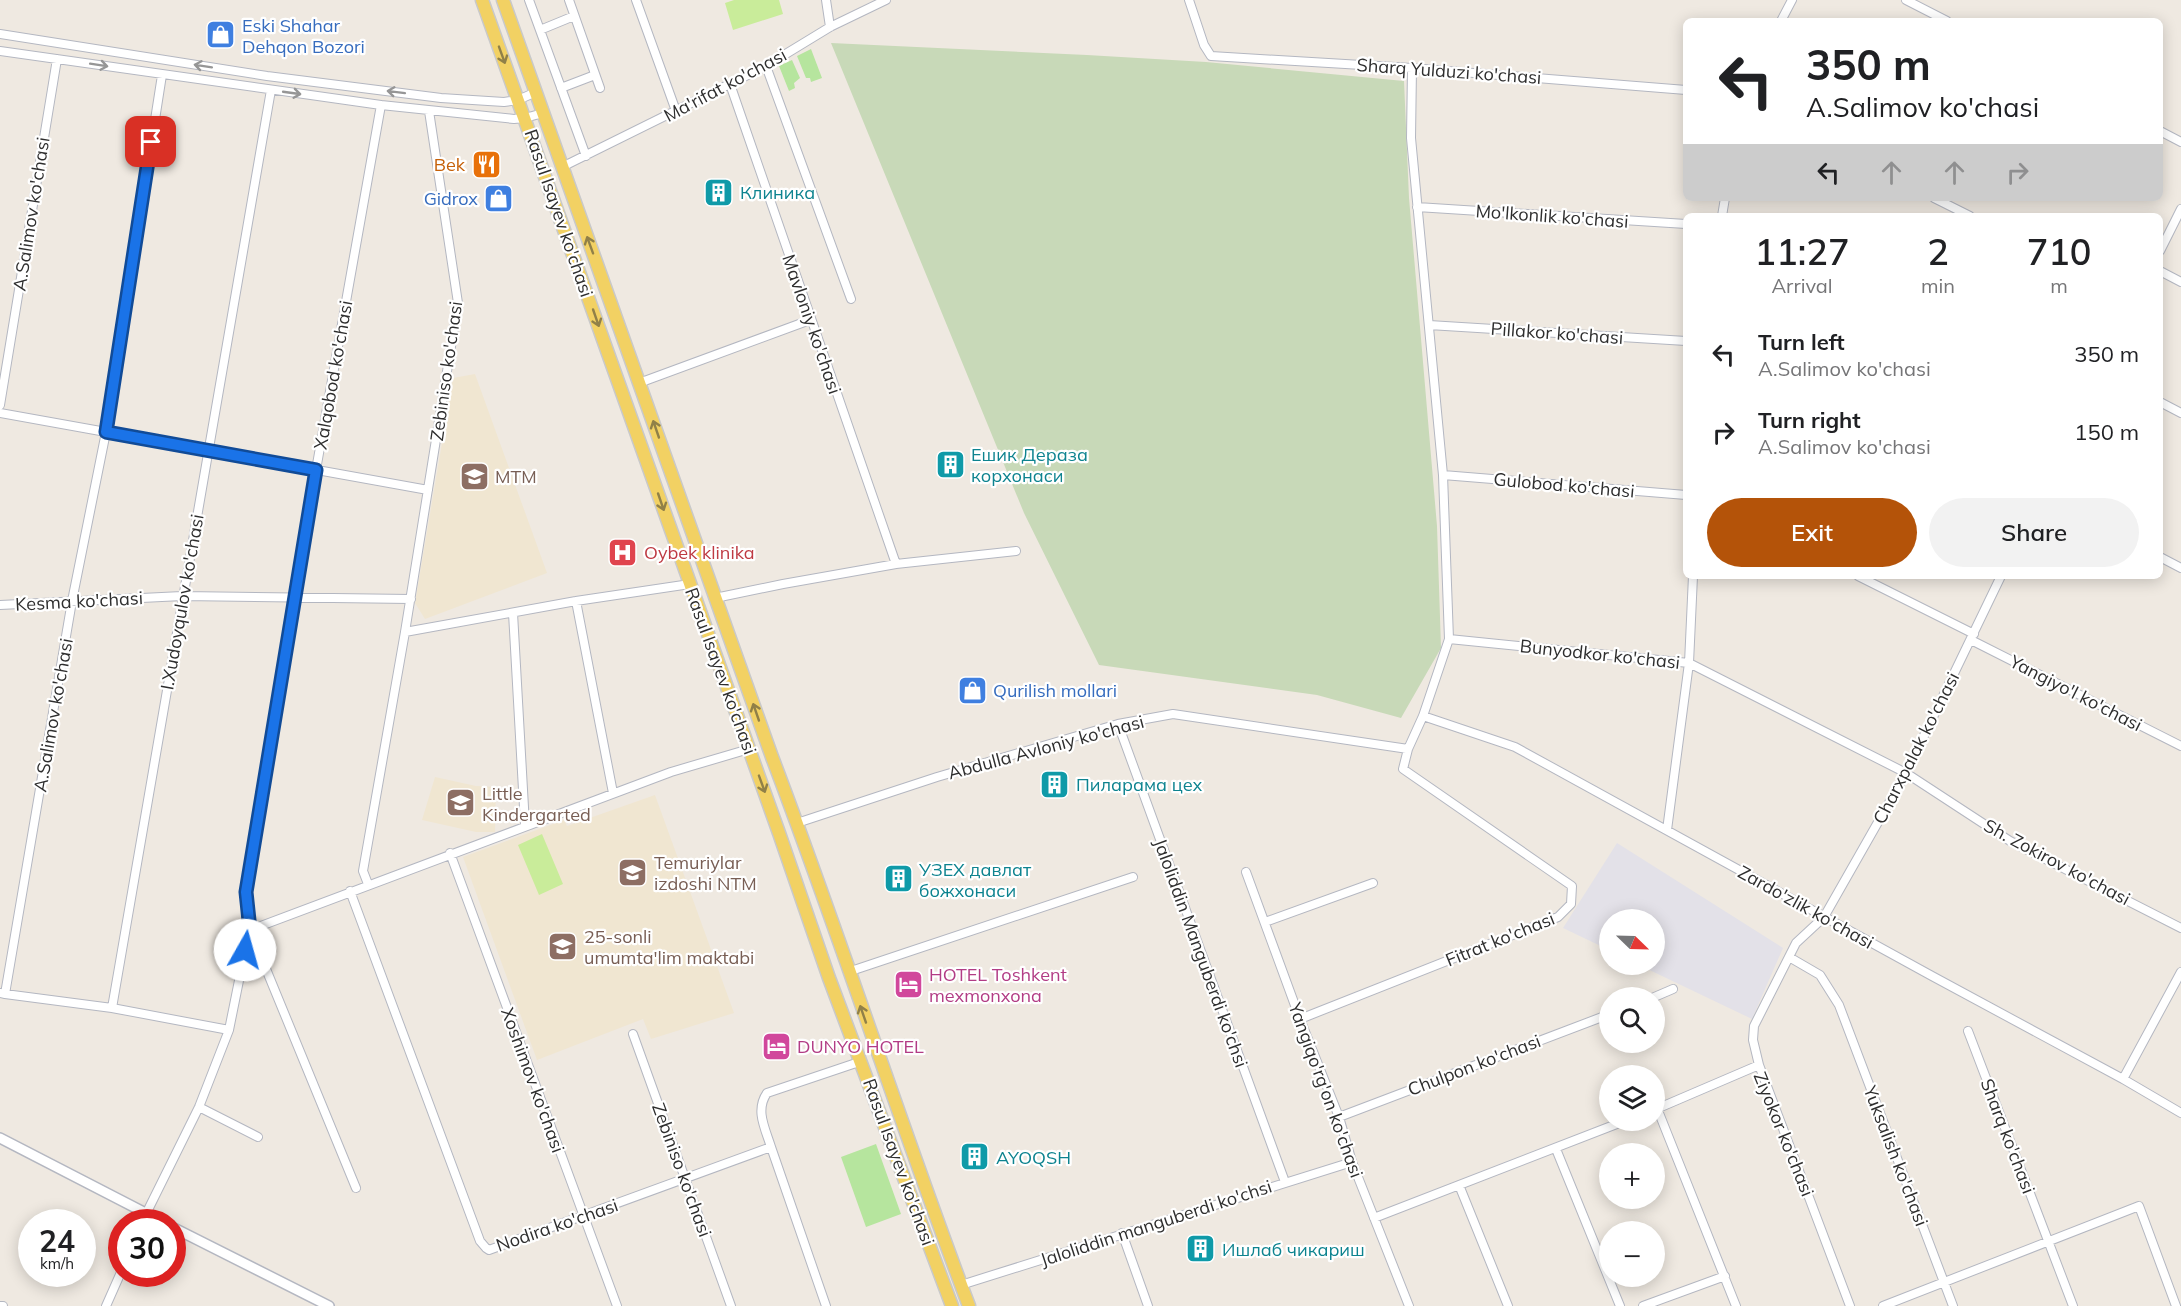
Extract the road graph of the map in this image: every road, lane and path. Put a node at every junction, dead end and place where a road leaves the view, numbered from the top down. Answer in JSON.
{"nodes":[{"id":1,"x":482,"y":0,"type":"edge"},
{"id":2,"x":503,"y":0,"type":"edge"},
{"id":3,"x":529,"y":0,"type":"edge"},
{"id":4,"x":569,"y":0,"type":"edge"},
{"id":5,"x":636,"y":0,"type":"edge"},
{"id":6,"x":826,"y":0,"type":"edge"},
{"id":7,"x":886,"y":0,"type":"edge"},
{"id":8,"x":1190,"y":0,"type":"edge"},
{"id":9,"x":1792,"y":0,"type":"edge"},
{"id":10,"x":1906,"y":0,"type":"edge"},
{"id":11,"x":574,"y":16,"type":"junction"},
{"id":12,"x":1782,"y":18,"type":"edge"},
{"id":13,"x":1941,"y":18,"type":"edge"},
{"id":14,"x":830,"y":27,"type":"junction"},
{"id":15,"x":540,"y":30,"type":"junction"},
{"id":16,"x":0,"y":34,"type":"edge"},
{"id":17,"x":77,"y":46,"type":"junction"},
{"id":18,"x":0,"y":51,"type":"edge"},
{"id":19,"x":57,"y":59,"type":"junction"},
{"id":20,"x":74,"y":62,"type":"junction"},
{"id":21,"x":766,"y":66,"type":"junction"},
{"id":22,"x":1412,"y":68,"type":"junction"},
{"id":23,"x":162,"y":75,"type":"junction"},
{"id":24,"x":595,"y":75,"type":"junction"},
{"id":25,"x":730,"y":84,"type":"junction"},
{"id":26,"x":561,"y":88,"type":"junction"},
{"id":27,"x":600,"y":88,"type":"dead end"},
{"id":28,"x":271,"y":90,"type":"junction"},
{"id":29,"x":1683,"y":90,"type":"edge"},
{"id":30,"x":536,"y":92,"type":"junction"},
{"id":31,"x":428,"y":96,"type":"junction"},
{"id":32,"x":518,"y":100,"type":"junction"},
{"id":33,"x":381,"y":105,"type":"junction"},
{"id":34,"x":428,"y":110,"type":"junction"},
{"id":35,"x":676,"y":111,"type":"junction"},
{"id":36,"x":543,"y":113,"type":"junction"},
{"id":37,"x":525,"y":118,"type":"junction"},
{"id":38,"x":2163,"y":133,"type":"edge"},
{"id":39,"x":2181,"y":142,"type":"edge"},
{"id":40,"x":586,"y":156,"type":"junction"},
{"id":41,"x":562,"y":167,"type":"junction"},
{"id":42,"x":1940,"y":201,"type":"edge"},
{"id":43,"x":1417,"y":207,"type":"junction"},
{"id":44,"x":2181,"y":209,"type":"edge"},
{"id":45,"x":1964,"y":213,"type":"edge"},
{"id":46,"x":1683,"y":224,"type":"edge"},
{"id":47,"x":2163,"y":245,"type":"edge"},
{"id":48,"x":2163,"y":273,"type":"edge"},
{"id":49,"x":2181,"y":282,"type":"edge"},
{"id":50,"x":851,"y":299,"type":"dead end"},
{"id":51,"x":810,"y":320,"type":"junction"},
{"id":52,"x":1429,"y":325,"type":"junction"},
{"id":53,"x":1683,"y":341,"type":"edge"},
{"id":54,"x":639,"y":383,"type":"junction"},
{"id":55,"x":2163,"y":404,"type":"edge"},
{"id":56,"x":0,"y":405,"type":"edge"},
{"id":57,"x":0,"y":413,"type":"edge"},
{"id":58,"x":2181,"y":413,"type":"edge"},
{"id":59,"x":106,"y":432,"type":"junction"},
{"id":60,"x":208,"y":451,"type":"junction"},
{"id":61,"x":316,"y":470,"type":"junction"},
{"id":62,"x":1443,"y":475,"type":"junction"},
{"id":63,"x":428,"y":490,"type":"junction"},
{"id":64,"x":1683,"y":495,"type":"edge"},
{"id":65,"x":1016,"y":551,"type":"dead end"},
{"id":66,"x":2163,"y":559,"type":"edge"},
{"id":67,"x":896,"y":564,"type":"junction"},
{"id":68,"x":2181,"y":568,"type":"edge"},
{"id":69,"x":1693,"y":579,"type":"edge"},
{"id":70,"x":1864,"y":579,"type":"edge"},
{"id":71,"x":2000,"y":579,"type":"edge"},
{"id":72,"x":690,"y":584,"type":"junction"},
{"id":73,"x":182,"y":596,"type":"junction"},
{"id":74,"x":296,"y":597,"type":"junction"},
{"id":75,"x":716,"y":598,"type":"junction"},
{"id":76,"x":411,"y":599,"type":"junction"},
{"id":77,"x":576,"y":601,"type":"junction"},
{"id":78,"x":72,"y":602,"type":"junction"},
{"id":79,"x":0,"y":605,"type":"edge"},
{"id":80,"x":513,"y":613,"type":"junction"},
{"id":81,"x":405,"y":632,"type":"junction"},
{"id":82,"x":1973,"y":637,"type":"junction"},
{"id":83,"x":1449,"y":639,"type":"junction"},
{"id":84,"x":1689,"y":663,"type":"junction"},
{"id":85,"x":1423,"y":716,"type":"junction"},
{"id":86,"x":1118,"y":724,"type":"junction"},
{"id":87,"x":2181,"y":746,"type":"edge"},
{"id":88,"x":749,"y":749,"type":"junction"},
{"id":89,"x":1408,"y":749,"type":"junction"},
{"id":90,"x":1906,"y":772,"type":"junction"},
{"id":91,"x":613,"y":793,"type":"junction"},
{"id":92,"x":797,"y":823,"type":"junction"},
{"id":93,"x":525,"y":825,"type":"junction"},
{"id":94,"x":1667,"y":830,"type":"junction"},
{"id":95,"x":450,"y":853,"type":"junction"},
{"id":96,"x":1246,"y":872,"type":"dead end"},
{"id":97,"x":1133,"y":878,"type":"dead end"},
{"id":98,"x":1373,"y":883,"type":"dead end"},
{"id":99,"x":368,"y":884,"type":"junction"},
{"id":100,"x":350,"y":891,"type":"junction"},
{"id":101,"x":1824,"y":917,"type":"junction"},
{"id":102,"x":1264,"y":922,"type":"junction"},
{"id":103,"x":2181,"y":927,"type":"edge"},
{"id":104,"x":250,"y":930,"type":"junction"},
{"id":105,"x":1789,"y":957,"type":"junction"},
{"id":106,"x":848,"y":972,"type":"junction"},
{"id":107,"x":2181,"y":972,"type":"edge"},
{"id":108,"x":829,"y":978,"type":"junction"},
{"id":109,"x":1674,"y":989,"type":"dead end"},
{"id":110,"x":1665,"y":993,"type":"edge"},
{"id":111,"x":3,"y":994,"type":"edge"},
{"id":112,"x":112,"y":1008,"type":"junction"},
{"id":113,"x":1599,"y":1018,"type":"edge"},
{"id":114,"x":1300,"y":1019,"type":"junction"},
{"id":115,"x":229,"y":1030,"type":"junction"},
{"id":116,"x":1968,"y":1030,"type":"dead end"},
{"id":117,"x":633,"y":1034,"type":"dead end"},
{"id":118,"x":862,"y":1061,"type":"junction"},
{"id":119,"x":1760,"y":1065,"type":"junction"},
{"id":120,"x":2123,"y":1079,"type":"junction"},
{"id":121,"x":1665,"y":1105,"type":"edge"},
{"id":122,"x":199,"y":1107,"type":"junction"},
{"id":123,"x":2181,"y":1113,"type":"edge"},
{"id":124,"x":1339,"y":1117,"type":"junction"},
{"id":125,"x":1600,"y":1131,"type":"edge"},
{"id":126,"x":1665,"y":1131,"type":"edge"},
{"id":127,"x":258,"y":1137,"type":"dead end"},
{"id":128,"x":0,"y":1138,"type":"edge"},
{"id":129,"x":771,"y":1147,"type":"junction"},
{"id":130,"x":1556,"y":1149,"type":"junction"},
{"id":131,"x":1352,"y":1162,"type":"junction"},
{"id":132,"x":685,"y":1179,"type":"junction"},
{"id":133,"x":1285,"y":1182,"type":"junction"},
{"id":134,"x":1459,"y":1185,"type":"junction"},
{"id":135,"x":356,"y":1188,"type":"dead end"},
{"id":136,"x":128,"y":1209,"type":"edge"},
{"id":137,"x":148,"y":1209,"type":"edge"},
{"id":138,"x":583,"y":1217,"type":"junction"},
{"id":139,"x":1374,"y":1218,"type":"junction"},
{"id":140,"x":1122,"y":1233,"type":"junction"},
{"id":141,"x":186,"y":1234,"type":"edge"},
{"id":142,"x":2049,"y":1242,"type":"junction"},
{"id":143,"x":1725,"y":1276,"type":"junction"},
{"id":144,"x":1944,"y":1282,"type":"junction"},
{"id":145,"x":961,"y":1285,"type":"junction"},
{"id":146,"x":114,"y":1287,"type":"edge"},
{"id":147,"x":106,"y":1306,"type":"edge"},
{"id":148,"x":329,"y":1306,"type":"edge"},
{"id":149,"x":617,"y":1306,"type":"edge"},
{"id":150,"x":731,"y":1306,"type":"edge"},
{"id":151,"x":826,"y":1306,"type":"edge"},
{"id":152,"x":952,"y":1306,"type":"edge"},
{"id":153,"x":969,"y":1306,"type":"edge"},
{"id":154,"x":1148,"y":1306,"type":"edge"},
{"id":155,"x":1409,"y":1306,"type":"edge"},
{"id":156,"x":1508,"y":1306,"type":"edge"},
{"id":157,"x":1620,"y":1306,"type":"edge"},
{"id":158,"x":1643,"y":1306,"type":"edge"},
{"id":159,"x":1736,"y":1306,"type":"edge"},
{"id":160,"x":1850,"y":1306,"type":"edge"},
{"id":161,"x":1883,"y":1306,"type":"edge"},
{"id":162,"x":1953,"y":1306,"type":"edge"},
{"id":163,"x":2073,"y":1306,"type":"edge"},
{"id":164,"x":2176,"y":1306,"type":"edge"}],
"edges":[{"from":1,"to":32,"type":"main road","name":"Rasul Isayev ko'chasi","one_way":true},
{"from":2,"to":30,"type":"main road","name":"Rasul Isayev ko'chasi"},
{"from":3,"to":15,"type":"street"},
{"from":4,"to":11,"type":"street"},
{"from":5,"to":35,"type":"street"},
{"from":6,"to":14,"type":"street"},
{"from":7,"to":14,"type":"street","name":"Ma'rifat ko'chasi"},
{"from":8,"to":22,"type":"street","name":"Sharq Yulduzi ko'chasi"},
{"from":9,"to":12,"type":"street"},
{"from":10,"to":13,"type":"street"},
{"from":11,"to":15,"type":"street"},
{"from":11,"to":24,"type":"street"},
{"from":14,"to":21,"type":"street","name":"Ma'rifat ko'chasi"},
{"from":15,"to":26,"type":"street"},
{"from":16,"to":17,"type":"street"},
{"from":17,"to":20,"type":"street"},
{"from":31,"to":17,"type":"street","one_way":true},
{"from":18,"to":19,"type":"street"},
{"from":19,"to":20,"type":"street"},
{"from":19,"to":56,"type":"street","name":"A.Salimov ko'chasi"},
{"from":20,"to":23,"type":"street","one_way":true},
{"from":21,"to":25,"type":"street","name":"Ma'rifat ko'chasi"},
{"from":21,"to":50,"type":"street"},
{"from":22,"to":29,"type":"street","name":"Sharq Yulduzi ko'chasi"},
{"from":22,"to":43,"type":"street"},
{"from":23,"to":28,"type":"street"},
{"from":23,"to":59,"type":"street","name":"A.Salimov ko'chasi"},
{"from":24,"to":26,"type":"street"},
{"from":24,"to":27,"type":"street"},
{"from":25,"to":35,"type":"street","name":"Ma'rifat ko'chasi"},
{"from":25,"to":51,"type":"street","name":"Mavloniy ko'chasi"},
{"from":26,"to":40,"type":"street"},
{"from":28,"to":33,"type":"street","one_way":true},
{"from":28,"to":60,"type":"street","name":"I.Xudoyqulov ko'chasi"},
{"from":30,"to":32,"type":"street"},
{"from":30,"to":36,"type":"main road","name":"Rasul Isayev ko'chasi"},
{"from":31,"to":32,"type":"street"},
{"from":31,"to":34,"type":"street","name":"Zebiniso ko'chasi"},
{"from":32,"to":37,"type":"main road","name":"Rasul Isayev ko'chasi"},
{"from":33,"to":34,"type":"street"},
{"from":33,"to":61,"type":"street","name":"Xalqobod ko'chasi"},
{"from":34,"to":37,"type":"street"},
{"from":34,"to":63,"type":"street","name":"Zebiniso ko'chasi"},
{"from":35,"to":40,"type":"street","name":"Ma'rifat ko'chasi"},
{"from":36,"to":37,"type":"street"},
{"from":36,"to":41,"type":"main road","name":"Rasul Isayev ko'chasi"},
{"from":37,"to":72,"type":"main road","name":"Rasul Isayev ko'chasi","one_way":true},
{"from":38,"to":39,"type":"street"},
{"from":40,"to":41,"type":"street","name":"Ma'rifat ko'chasi"},
{"from":54,"to":41,"type":"main road","name":"Rasul Isayev ko'chasi","one_way":true},
{"from":42,"to":45,"type":"street"},
{"from":43,"to":46,"type":"street","name":"Mo'lkonlik ko'chasi"},
{"from":43,"to":52,"type":"street"},
{"from":44,"to":47,"type":"street"},
{"from":48,"to":49,"type":"street"},
{"from":51,"to":54,"type":"street"},
{"from":51,"to":67,"type":"street","name":"Mavloniy ko'chasi"},
{"from":52,"to":53,"type":"street","name":"Pillakor ko'chasi"},
{"from":52,"to":62,"type":"street"},
{"from":75,"to":54,"type":"main road","name":"Rasul Isayev ko'chasi","one_way":true},
{"from":55,"to":58,"type":"street"},
{"from":57,"to":59,"type":"street"},
{"from":59,"to":60,"type":"street"},
{"from":59,"to":78,"type":"street","name":"A.Salimov ko'chasi"},
{"from":60,"to":61,"type":"street"},
{"from":60,"to":73,"type":"street","name":"I.Xudoyqulov ko'chasi"},
{"from":61,"to":63,"type":"street"},
{"from":61,"to":74,"type":"street","name":"Xalqobod ko'chasi"},
{"from":62,"to":64,"type":"street","name":"Gulobod ko'chasi"},
{"from":62,"to":83,"type":"street"},
{"from":63,"to":76,"type":"street","name":"Zebiniso ko'chasi"},
{"from":65,"to":67,"type":"street"},
{"from":66,"to":68,"type":"street"},
{"from":67,"to":75,"type":"street"},
{"from":69,"to":84,"type":"street"},
{"from":70,"to":82,"type":"street"},
{"from":71,"to":82,"type":"street","name":"Charxpalak ko'chasi"},
{"from":72,"to":77,"type":"street"},
{"from":72,"to":88,"type":"main road","name":"Rasul Isayev ko'chasi"},
{"from":73,"to":74,"type":"street","name":"Kesma ko'chasi"},
{"from":73,"to":78,"type":"street","name":"Kesma ko'chasi"},
{"from":73,"to":112,"type":"street","name":"I.Xudoyqulov ko'chasi"},
{"from":74,"to":76,"type":"street","name":"Kesma ko'chasi"},
{"from":74,"to":104,"type":"street","name":"Xalqobod ko'chasi"},
{"from":92,"to":75,"type":"main road","name":"Rasul Isayev ko'chasi","one_way":true},
{"from":76,"to":81,"type":"street","name":"Zebiniso ko'chasi"},
{"from":77,"to":80,"type":"street"},
{"from":77,"to":91,"type":"street"},
{"from":78,"to":79,"type":"street","name":"Kesma ko'chasi"},
{"from":78,"to":111,"type":"street","name":"A.Salimov ko'chasi"},
{"from":80,"to":81,"type":"street"},
{"from":80,"to":93,"type":"street"},
{"from":81,"to":99,"type":"street","name":"Zebiniso ko'chasi"},
{"from":82,"to":87,"type":"street","name":"Yangiyo'l ko'chasi"},
{"from":82,"to":90,"type":"street","name":"Charxpalak ko'chasi"},
{"from":83,"to":84,"type":"street","name":"Bunyodkor ko'chasi"},
{"from":83,"to":85,"type":"street"},
{"from":84,"to":90,"type":"street","name":"Bunyodkor ko'chasi"},
{"from":84,"to":94,"type":"street"},
{"from":85,"to":89,"type":"street"},
{"from":85,"to":94,"type":"street","name":"Zardo'zlik ko'chasi"},
{"from":86,"to":89,"type":"street","name":"Abdulla Avloniy ko'chasi"},
{"from":86,"to":92,"type":"street","name":"Abdulla Avloniy ko'chasi"},
{"from":86,"to":133,"type":"street","name":"Jaloliddin Manguberdi ko'chsi"},
{"from":88,"to":91,"type":"street"},
{"from":88,"to":108,"type":"main road","name":"Rasul Isayev ko'chasi","one_way":true},
{"from":89,"to":114,"type":"street","name":"Fitrat ko'chasi"},
{"from":90,"to":101,"type":"street","name":"Charxpalak ko'chasi"},
{"from":90,"to":103,"type":"street","name":"Sh. Zokirov ko'chasi"},
{"from":91,"to":93,"type":"street"},
{"from":92,"to":106,"type":"main road","name":"Rasul Isayev ko'chasi"},
{"from":93,"to":95,"type":"street"},
{"from":94,"to":101,"type":"street","name":"Zardo'zlik ko'chasi"},
{"from":95,"to":99,"type":"street"},
{"from":95,"to":138,"type":"street","name":"Xoshimov ko'chasi"},
{"from":96,"to":102,"type":"street","name":"Yangiqo'rg'on ko'chasi"},
{"from":97,"to":106,"type":"street"},
{"from":98,"to":102,"type":"street"},
{"from":99,"to":100,"type":"street"},
{"from":100,"to":104,"type":"street"},
{"from":100,"to":138,"type":"street","name":"Nodira ko'chasi"},
{"from":101,"to":105,"type":"street","name":"Charxpalak ko'chasi"},
{"from":101,"to":120,"type":"street","name":"Zardo'zlik ko'chasi"},
{"from":102,"to":114,"type":"street","name":"Yangiqo'rg'on ko'chasi"},
{"from":104,"to":115,"type":"street"},
{"from":104,"to":135,"type":"street"},
{"from":105,"to":119,"type":"street","name":"Charxpalak ko'chasi"},
{"from":105,"to":144,"type":"street","name":"Yuksalish ko'chasi"},
{"from":106,"to":108,"type":"main road"},
{"from":145,"to":106,"type":"main road","name":"Rasul Isayev ko'chasi","one_way":true},
{"from":107,"to":120,"type":"street"},
{"from":108,"to":118,"type":"main road","name":"Rasul Isayev ko'chasi"},
{"from":109,"to":110,"type":"street"},
{"from":111,"to":112,"type":"street"},
{"from":112,"to":115,"type":"street"},
{"from":113,"to":124,"type":"street","name":"Chulpon ko'chasi"},
{"from":114,"to":124,"type":"street","name":"Yangiqo'rg'on ko'chasi"},
{"from":115,"to":122,"type":"street"},
{"from":116,"to":142,"type":"street","name":"Sharq ko'chasi"},
{"from":117,"to":132,"type":"street","name":"Zebiniso ko'chasi"},
{"from":118,"to":129,"type":"street"},
{"from":118,"to":152,"type":"main road","name":"Rasul Isayev ko'chasi"},
{"from":119,"to":121,"type":"street","name":"Ziyokor ko'chasi"},
{"from":119,"to":160,"type":"street","name":"Ziyokor ko'chasi"},
{"from":120,"to":123,"type":"street","name":"Zardo'zlik ko'chasi"},
{"from":122,"to":127,"type":"street"},
{"from":122,"to":137,"type":"street"},
{"from":124,"to":131,"type":"street","name":"Yangiqo'rg'on ko'chasi"},
{"from":125,"to":130,"type":"street"},
{"from":126,"to":143,"type":"street"},
{"from":128,"to":136,"type":"street"},
{"from":129,"to":132,"type":"street","name":"Nodira ko'chasi"},
{"from":129,"to":151,"type":"street"},
{"from":130,"to":134,"type":"street"},
{"from":130,"to":157,"type":"street"},
{"from":131,"to":133,"type":"street","name":"Jaloliddin manguberdi ko'chsi"},
{"from":131,"to":139,"type":"street","name":"Yangiqo'rg'on ko'chasi"},
{"from":132,"to":138,"type":"street","name":"Nodira ko'chasi"},
{"from":132,"to":150,"type":"street","name":"Zebiniso ko'chasi"},
{"from":133,"to":140,"type":"street","name":"Jaloliddin manguberdi ko'chsi"},
{"from":134,"to":139,"type":"street"},
{"from":134,"to":156,"type":"street"},
{"from":138,"to":149,"type":"street","name":"Xoshimov ko'chasi"},
{"from":139,"to":155,"type":"street","name":"Yangiqo'rg'on ko'chasi"},
{"from":140,"to":145,"type":"street","name":"Jaloliddin manguberdi ko'chsi"},
{"from":140,"to":154,"type":"street"},
{"from":141,"to":148,"type":"street"},
{"from":142,"to":144,"type":"street"},
{"from":142,"to":163,"type":"street","name":"Sharq ko'chasi"},
{"from":142,"to":164,"type":"street"},
{"from":143,"to":158,"type":"street"},
{"from":143,"to":159,"type":"street"},
{"from":144,"to":161,"type":"street"},
{"from":144,"to":162,"type":"street","name":"Yuksalish ko'chasi"},
{"from":145,"to":153,"type":"main road","name":"Rasul Isayev ko'chasi"},
{"from":146,"to":147,"type":"street"}]}
